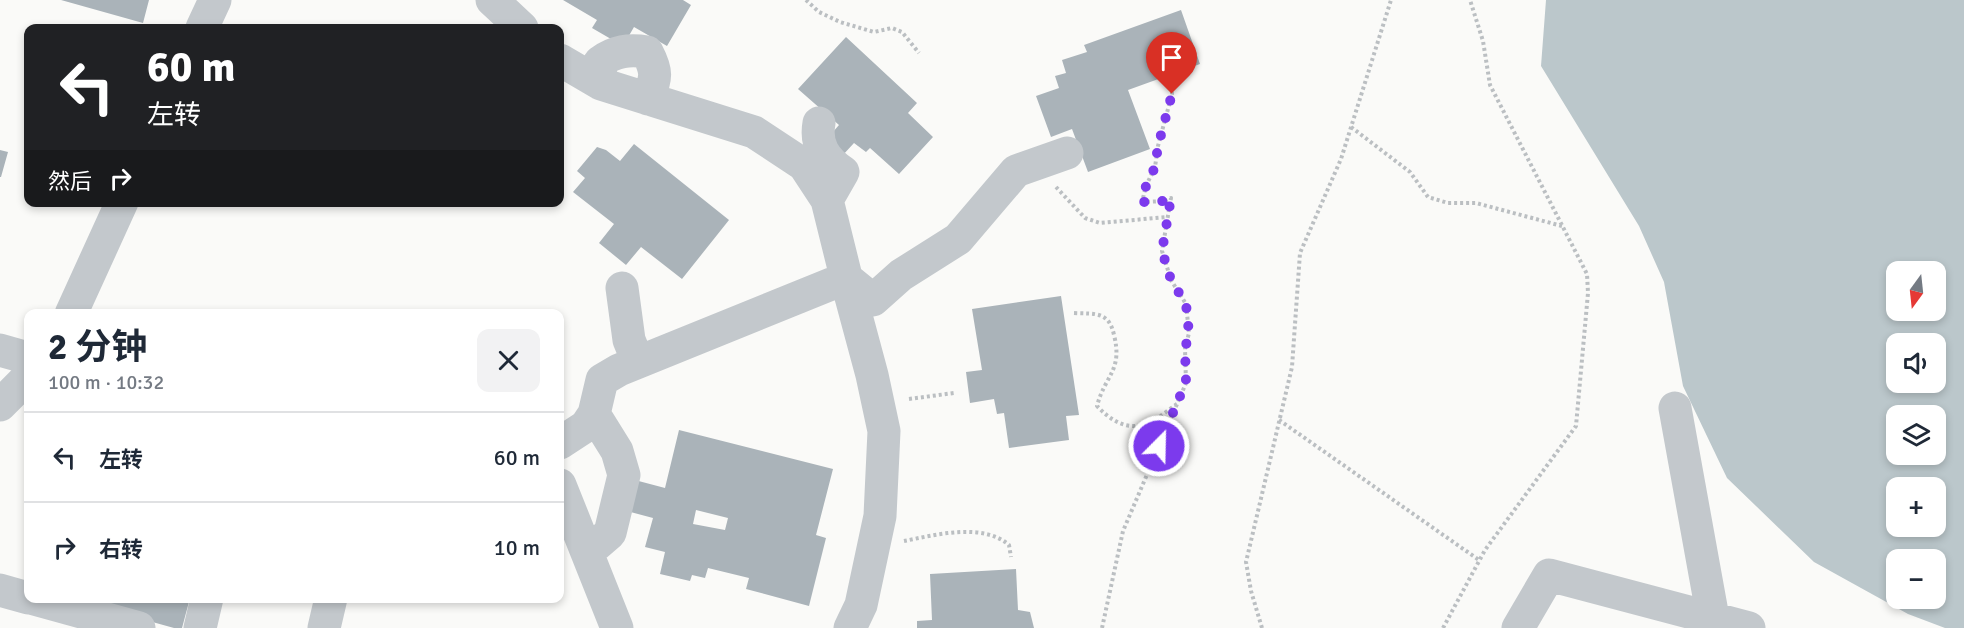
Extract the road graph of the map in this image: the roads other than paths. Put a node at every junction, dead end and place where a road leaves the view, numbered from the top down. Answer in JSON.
{"nodes":[{"id":1,"x":215,"y":0,"type":"edge"},
{"id":2,"x":492,"y":0,"type":"edge"},
{"id":3,"x":204,"y":24,"type":"edge"},
{"id":4,"x":518,"y":24,"type":"edge"},
{"id":5,"x":564,"y":62,"type":"edge"},
{"id":6,"x":601,"y":84,"type":"junction"},
{"id":7,"x":648,"y":99,"type":"junction"},
{"id":8,"x":819,"y":123,"type":"dead end"},
{"id":9,"x":1066,"y":153,"type":"dead end"},
{"id":10,"x":828,"y":200,"type":"junction"},
{"id":11,"x":120,"y":207,"type":"edge"},
{"id":12,"x":846,"y":278,"type":"junction"},
{"id":13,"x":622,"y":288,"type":"dead end"},
{"id":14,"x":73,"y":309,"type":"edge"},
{"id":15,"x":0,"y":350,"type":"edge"},
{"id":16,"x":24,"y":357,"type":"edge"},
{"id":17,"x":638,"y":362,"type":"junction"},
{"id":18,"x":24,"y":380,"type":"edge"},
{"id":19,"x":0,"y":405,"type":"edge"},
{"id":20,"x":1675,"y":408,"type":"dead end"},
{"id":21,"x":594,"y":414,"type":"junction"},
{"id":22,"x":564,"y":440,"type":"edge"},
{"id":23,"x":564,"y":495,"type":"edge"},
{"id":24,"x":588,"y":552,"type":"junction"},
{"id":25,"x":0,"y":590,"type":"edge"},
{"id":26,"x":24,"y":596,"type":"edge"},
{"id":27,"x":48,"y":603,"type":"edge"},
{"id":28,"x":206,"y":603,"type":"edge"},
{"id":29,"x":330,"y":603,"type":"edge"},
{"id":30,"x":1713,"y":618,"type":"junction"},
{"id":31,"x":139,"y":628,"type":"edge"},
{"id":32,"x":200,"y":628,"type":"edge"},
{"id":33,"x":324,"y":628,"type":"edge"},
{"id":34,"x":617,"y":628,"type":"edge"},
{"id":35,"x":850,"y":628,"type":"edge"},
{"id":36,"x":1518,"y":628,"type":"edge"},
{"id":37,"x":1749,"y":628,"type":"edge"}],
"edges":[{"from":1,"to":3,"type":"street"},
{"from":2,"to":4,"type":"street"},
{"from":5,"to":6,"type":"street"},
{"from":6,"to":7,"type":"street"},
{"from":6,"to":7,"type":"street"},
{"from":7,"to":10,"type":"street"},
{"from":8,"to":10,"type":"street"},
{"from":9,"to":12,"type":"street"},
{"from":10,"to":12,"type":"street"},
{"from":11,"to":14,"type":"street"},
{"from":12,"to":17,"type":"street"},
{"from":12,"to":35,"type":"street"},
{"from":13,"to":17,"type":"street"},
{"from":15,"to":16,"type":"street"},
{"from":17,"to":21,"type":"street"},
{"from":18,"to":19,"type":"street"},
{"from":20,"to":30,"type":"street"},
{"from":21,"to":22,"type":"street"},
{"from":21,"to":24,"type":"street"},
{"from":23,"to":24,"type":"street"},
{"from":24,"to":34,"type":"street"},
{"from":25,"to":26,"type":"street"},
{"from":27,"to":31,"type":"street"},
{"from":28,"to":32,"type":"street"},
{"from":29,"to":33,"type":"street"},
{"from":30,"to":36,"type":"street"},
{"from":30,"to":37,"type":"street"}]}
